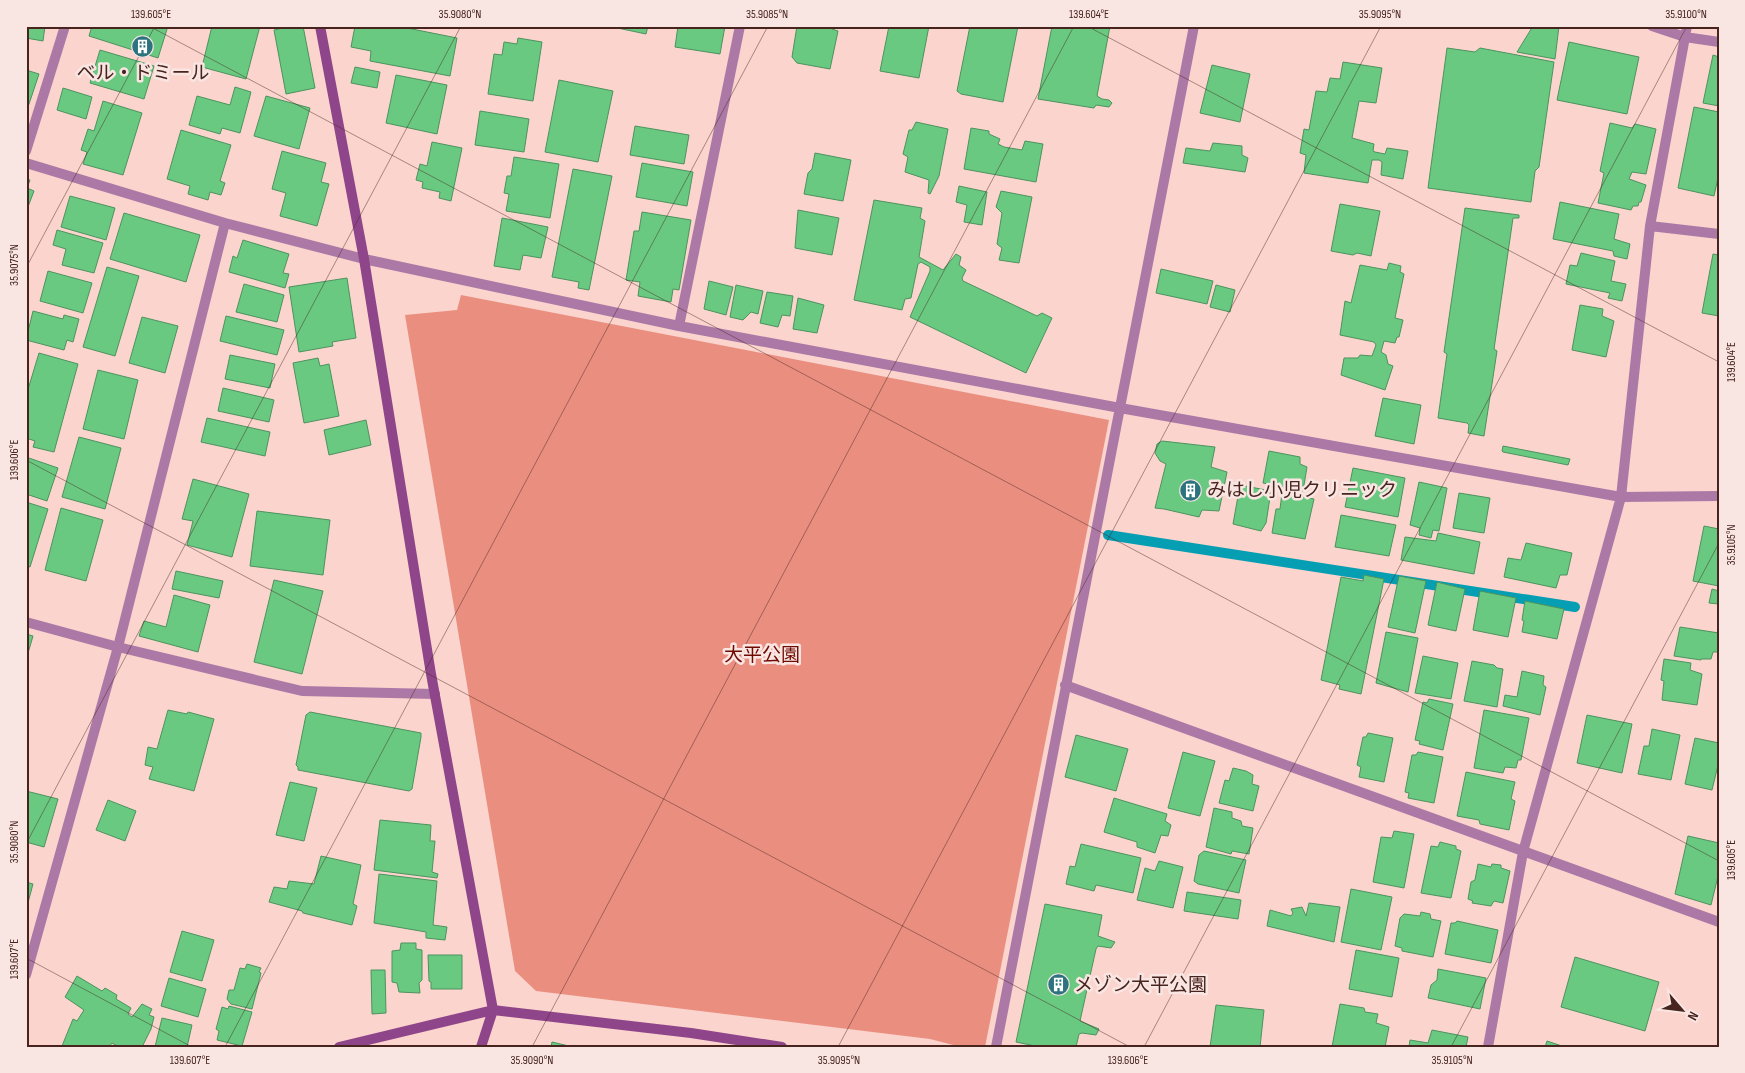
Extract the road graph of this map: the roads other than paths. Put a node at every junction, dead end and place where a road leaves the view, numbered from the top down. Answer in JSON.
{"nodes":[{"id":1,"x":65,"y":26,"type":"edge"},
{"id":2,"x":320,"y":26,"type":"edge"},
{"id":3,"x":740,"y":26,"type":"edge"},
{"id":4,"x":1194,"y":26,"type":"edge"},
{"id":5,"x":1652,"y":26,"type":"edge"},
{"id":6,"x":1687,"y":26,"type":"edge"},
{"id":7,"x":1685,"y":37,"type":"junction"},
{"id":8,"x":1719,"y":42,"type":"edge"},
{"id":9,"x":26,"y":151,"type":"edge"},
{"id":10,"x":26,"y":163,"type":"edge"},
{"id":11,"x":225,"y":223,"type":"junction"},
{"id":12,"x":1650,"y":226,"type":"junction"},
{"id":13,"x":1719,"y":234,"type":"edge"},
{"id":14,"x":364,"y":259,"type":"junction"},
{"id":15,"x":679,"y":326,"type":"junction"},
{"id":16,"x":1120,"y":408,"type":"junction"},
{"id":17,"x":1719,"y":496,"type":"edge"},
{"id":18,"x":1621,"y":497,"type":"junction"},
{"id":19,"x":26,"y":622,"type":"edge"},
{"id":20,"x":118,"y":647,"type":"junction"},
{"id":21,"x":1065,"y":685,"type":"junction"},
{"id":22,"x":435,"y":694,"type":"junction"},
{"id":23,"x":1523,"y":852,"type":"junction"},
{"id":24,"x":1719,"y":922,"type":"edge"},
{"id":25,"x":26,"y":975,"type":"edge"},
{"id":26,"x":493,"y":1010,"type":"junction"},
{"id":27,"x":339,"y":1047,"type":"edge"},
{"id":28,"x":481,"y":1047,"type":"edge"},
{"id":29,"x":782,"y":1047,"type":"edge"},
{"id":30,"x":996,"y":1047,"type":"edge"},
{"id":31,"x":1488,"y":1047,"type":"edge"}],
"edges":[{"from":1,"to":9,"type":"street"},
{"from":2,"to":14,"type":"street"},
{"from":3,"to":15,"type":"street"},
{"from":4,"to":16,"type":"street"},
{"from":5,"to":7,"type":"street"},
{"from":6,"to":7,"type":"street"},
{"from":7,"to":8,"type":"street"},
{"from":7,"to":12,"type":"street"},
{"from":10,"to":11,"type":"street"},
{"from":11,"to":14,"type":"street"},
{"from":11,"to":20,"type":"street"},
{"from":12,"to":13,"type":"street"},
{"from":12,"to":18,"type":"street"},
{"from":14,"to":15,"type":"street"},
{"from":14,"to":22,"type":"street"},
{"from":15,"to":16,"type":"street"},
{"from":16,"to":18,"type":"street"},
{"from":16,"to":21,"type":"street"},
{"from":17,"to":18,"type":"street"},
{"from":18,"to":23,"type":"street"},
{"from":19,"to":20,"type":"street"},
{"from":20,"to":22,"type":"street"},
{"from":20,"to":25,"type":"street"},
{"from":21,"to":23,"type":"street"},
{"from":21,"to":30,"type":"street"},
{"from":22,"to":26,"type":"street"},
{"from":23,"to":24,"type":"street"},
{"from":23,"to":31,"type":"street"},
{"from":26,"to":27,"type":"street"},
{"from":26,"to":28,"type":"street"},
{"from":26,"to":29,"type":"street"}]}
